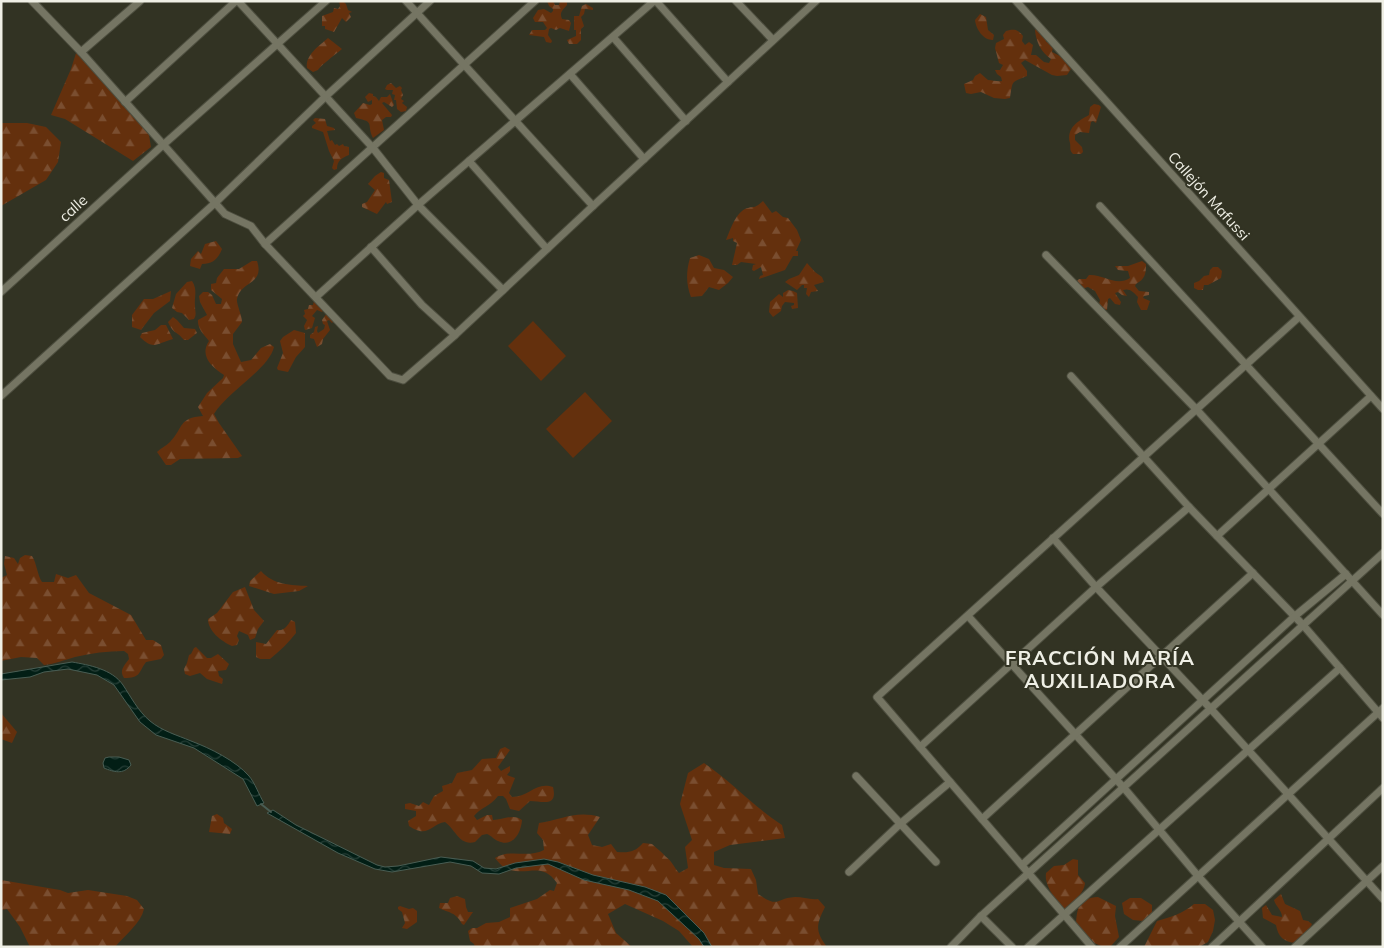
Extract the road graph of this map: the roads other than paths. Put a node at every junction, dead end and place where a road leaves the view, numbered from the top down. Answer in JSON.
{"nodes":[{"id":1,"x":140,"y":1,"type":"edge"},
{"id":2,"x":237,"y":1,"type":"edge"},
{"id":3,"x":326,"y":1,"type":"edge"},
{"id":4,"x":406,"y":1,"type":"edge"},
{"id":5,"x":430,"y":1,"type":"edge"},
{"id":6,"x":535,"y":1,"type":"edge"},
{"id":7,"x":655,"y":1,"type":"edge"},
{"id":8,"x":736,"y":1,"type":"edge"},
{"id":9,"x":816,"y":1,"type":"edge"},
{"id":10,"x":1016,"y":1,"type":"edge"},
{"id":11,"x":33,"y":2,"type":"edge"},
{"id":12,"x":417,"y":14,"type":"junction"},
{"id":13,"x":613,"y":36,"type":"junction"},
{"id":14,"x":773,"y":40,"type":"junction"},
{"id":15,"x":277,"y":44,"type":"junction"},
{"id":16,"x":81,"y":52,"type":"junction"},
{"id":17,"x":464,"y":65,"type":"junction"},
{"id":18,"x":570,"y":74,"type":"junction"},
{"id":19,"x":728,"y":82,"type":"junction"},
{"id":20,"x":325,"y":96,"type":"junction"},
{"id":21,"x":125,"y":102,"type":"junction"},
{"id":22,"x":516,"y":121,"type":"junction"},
{"id":23,"x":686,"y":121,"type":"junction"},
{"id":24,"x":163,"y":145,"type":"junction"},
{"id":25,"x":373,"y":148,"type":"junction"},
{"id":26,"x":644,"y":159,"type":"junction"},
{"id":27,"x":469,"y":161,"type":"junction"},
{"id":28,"x":215,"y":203,"type":"junction"},
{"id":29,"x":418,"y":205,"type":"junction"},
{"id":30,"x":593,"y":206,"type":"junction"},
{"id":31,"x":1100,"y":206,"type":"dead end"},
{"id":32,"x":265,"y":244,"type":"junction"},
{"id":33,"x":371,"y":247,"type":"junction"},
{"id":34,"x":547,"y":249,"type":"junction"},
{"id":35,"x":1046,"y":256,"type":"dead end"},
{"id":36,"x":503,"y":290,"type":"junction"},
{"id":37,"x":1,"y":292,"type":"edge"},
{"id":38,"x":316,"y":297,"type":"junction"},
{"id":39,"x":1300,"y":317,"type":"junction"},
{"id":40,"x":455,"y":335,"type":"junction"},
{"id":41,"x":1247,"y":365,"type":"junction"},
{"id":42,"x":1071,"y":376,"type":"dead end"},
{"id":43,"x":1,"y":396,"type":"edge"},
{"id":44,"x":1372,"y":396,"type":"junction"},
{"id":45,"x":1383,"y":409,"type":"edge"},
{"id":46,"x":1196,"y":410,"type":"junction"},
{"id":47,"x":1319,"y":444,"type":"junction"},
{"id":48,"x":1144,"y":457,"type":"junction"},
{"id":49,"x":1269,"y":490,"type":"junction"},
{"id":50,"x":1188,"y":507,"type":"junction"},
{"id":51,"x":1383,"y":514,"type":"edge"},
{"id":52,"x":1218,"y":536,"type":"junction"},
{"id":53,"x":1053,"y":538,"type":"junction"},
{"id":54,"x":1383,"y":553,"type":"edge"},
{"id":55,"x":1253,"y":573,"type":"junction"},
{"id":56,"x":1346,"y":574,"type":"junction"},
{"id":57,"x":1353,"y":581,"type":"junction"},
{"id":58,"x":1096,"y":587,"type":"junction"},
{"id":59,"x":1383,"y":615,"type":"edge"},
{"id":60,"x":968,"y":616,"type":"junction"},
{"id":61,"x":1295,"y":616,"type":"junction"},
{"id":62,"x":1304,"y":625,"type":"junction"},
{"id":63,"x":1161,"y":656,"type":"junction"},
{"id":64,"x":1011,"y":665,"type":"junction"},
{"id":65,"x":1340,"y":668,"type":"junction"},
{"id":66,"x":1203,"y":700,"type":"junction"},
{"id":67,"x":1210,"y":708,"type":"junction"},
{"id":68,"x":1381,"y":713,"type":"edge"},
{"id":69,"x":1075,"y":734,"type":"junction"},
{"id":70,"x":920,"y":747,"type":"junction"},
{"id":71,"x":1249,"y":751,"type":"junction"},
{"id":72,"x":856,"y":776,"type":"dead end"},
{"id":73,"x":1116,"y":780,"type":"junction"},
{"id":74,"x":950,"y":782,"type":"junction"},
{"id":75,"x":1124,"y":788,"type":"junction"},
{"id":76,"x":1383,"y":788,"type":"edge"},
{"id":77,"x":1288,"y":794,"type":"junction"},
{"id":78,"x":982,"y":819,"type":"junction"},
{"id":79,"x":900,"y":824,"type":"junction"},
{"id":80,"x":1159,"y":829,"type":"junction"},
{"id":81,"x":1328,"y":837,"type":"junction"},
{"id":82,"x":936,"y":862,"type":"dead end"},
{"id":83,"x":1022,"y":865,"type":"junction"},
{"id":84,"x":1383,"y":866,"type":"edge"},
{"id":85,"x":849,"y":872,"type":"dead end"},
{"id":86,"x":1029,"y":873,"type":"junction"},
{"id":87,"x":1198,"y":876,"type":"junction"},
{"id":88,"x":1367,"y":881,"type":"junction"},
{"id":89,"x":1383,"y":899,"type":"edge"},
{"id":90,"x":1064,"y":915,"type":"junction"},
{"id":91,"x":981,"y":916,"type":"junction"},
{"id":92,"x":1240,"y":922,"type":"junction"},
{"id":93,"x":951,"y":947,"type":"edge"},
{"id":94,"x":1012,"y":947,"type":"edge"},
{"id":95,"x":1028,"y":947,"type":"edge"},
{"id":96,"x":1092,"y":947,"type":"edge"},
{"id":97,"x":1120,"y":947,"type":"edge"},
{"id":98,"x":1212,"y":947,"type":"edge"},
{"id":99,"x":1262,"y":947,"type":"edge"},
{"id":100,"x":1295,"y":947,"type":"edge"}],
"edges":[{"from":1,"to":16,"type":"street"},
{"from":2,"to":15,"type":"street"},
{"from":2,"to":21,"type":"street"},
{"from":3,"to":15,"type":"street","name":"calle"},
{"from":4,"to":12,"type":"street"},
{"from":5,"to":12,"type":"street"},
{"from":6,"to":17,"type":"street"},
{"from":7,"to":13,"type":"street"},
{"from":7,"to":19,"type":"street"},
{"from":8,"to":14,"type":"street"},
{"from":9,"to":14,"type":"street"},
{"from":10,"to":39,"type":"street","name":"Callejón Mafussi"},
{"from":11,"to":16,"type":"street"},
{"from":12,"to":17,"type":"street"},
{"from":12,"to":20,"type":"street"},
{"from":13,"to":18,"type":"street"},
{"from":13,"to":23,"type":"street"},
{"from":14,"to":19,"type":"street"},
{"from":15,"to":20,"type":"street"},
{"from":15,"to":24,"type":"street","name":"calle"},
{"from":16,"to":21,"type":"street"},
{"from":17,"to":22,"type":"street"},
{"from":17,"to":25,"type":"street"},
{"from":18,"to":22,"type":"street"},
{"from":18,"to":26,"type":"street"},
{"from":19,"to":23,"type":"street"},
{"from":20,"to":25,"type":"street"},
{"from":20,"to":28,"type":"street"},
{"from":21,"to":24,"type":"street"},
{"from":22,"to":27,"type":"street"},
{"from":22,"to":30,"type":"street"},
{"from":23,"to":26,"type":"street"},
{"from":24,"to":28,"type":"street"},
{"from":24,"to":37,"type":"street","name":"calle"},
{"from":25,"to":29,"type":"street"},
{"from":25,"to":32,"type":"street"},
{"from":26,"to":30,"type":"street"},
{"from":27,"to":29,"type":"street"},
{"from":27,"to":34,"type":"street"},
{"from":28,"to":32,"type":"street"},
{"from":28,"to":43,"type":"street"},
{"from":29,"to":33,"type":"street"},
{"from":29,"to":36,"type":"street"},
{"from":30,"to":34,"type":"street"},
{"from":31,"to":41,"type":"street"},
{"from":32,"to":38,"type":"street"},
{"from":33,"to":38,"type":"street"},
{"from":33,"to":40,"type":"street"},
{"from":34,"to":36,"type":"street"},
{"from":35,"to":46,"type":"street"},
{"from":36,"to":40,"type":"street"},
{"from":38,"to":40,"type":"street"},
{"from":39,"to":41,"type":"street"},
{"from":39,"to":44,"type":"street","name":"Callejón Mafussi"},
{"from":41,"to":46,"type":"street"},
{"from":41,"to":47,"type":"street"},
{"from":42,"to":48,"type":"street"},
{"from":44,"to":45,"type":"street","name":"Callejón Mafussi"},
{"from":44,"to":47,"type":"street"},
{"from":46,"to":48,"type":"street"},
{"from":46,"to":49,"type":"street"},
{"from":47,"to":49,"type":"street"},
{"from":47,"to":51,"type":"street"},
{"from":48,"to":50,"type":"street"},
{"from":48,"to":53,"type":"street"},
{"from":49,"to":52,"type":"street"},
{"from":49,"to":56,"type":"street"},
{"from":50,"to":52,"type":"street"},
{"from":50,"to":58,"type":"street"},
{"from":52,"to":55,"type":"street"},
{"from":53,"to":58,"type":"street"},
{"from":53,"to":60,"type":"street"},
{"from":54,"to":57,"type":"street"},
{"from":55,"to":61,"type":"street"},
{"from":55,"to":63,"type":"street"},
{"from":56,"to":57,"type":"street"},
{"from":56,"to":61,"type":"street"},
{"from":57,"to":59,"type":"street"},
{"from":57,"to":62,"type":"street"},
{"from":58,"to":63,"type":"street"},
{"from":58,"to":64,"type":"street"},
{"from":60,"to":64,"type":"street"},
{"from":60,"to":70,"type":"street"},
{"from":61,"to":62,"type":"street"},
{"from":61,"to":66,"type":"street"},
{"from":62,"to":65,"type":"street"},
{"from":62,"to":67,"type":"street"},
{"from":63,"to":66,"type":"street"},
{"from":63,"to":69,"type":"street"},
{"from":64,"to":69,"type":"street"},
{"from":64,"to":70,"type":"street"},
{"from":65,"to":68,"type":"street"},
{"from":65,"to":71,"type":"street"},
{"from":66,"to":67,"type":"street"},
{"from":66,"to":73,"type":"street"},
{"from":67,"to":71,"type":"street"},
{"from":67,"to":75,"type":"street"},
{"from":68,"to":77,"type":"street"},
{"from":69,"to":73,"type":"street"},
{"from":69,"to":78,"type":"street"},
{"from":70,"to":74,"type":"street"},
{"from":71,"to":77,"type":"street"},
{"from":71,"to":80,"type":"street"},
{"from":72,"to":79,"type":"street"},
{"from":73,"to":75,"type":"street"},
{"from":73,"to":83,"type":"street"},
{"from":74,"to":78,"type":"street"},
{"from":74,"to":79,"type":"street"},
{"from":75,"to":80,"type":"street"},
{"from":75,"to":86,"type":"street"},
{"from":76,"to":81,"type":"street"},
{"from":77,"to":81,"type":"street"},
{"from":77,"to":87,"type":"street"},
{"from":78,"to":83,"type":"street"},
{"from":79,"to":82,"type":"street"},
{"from":79,"to":85,"type":"street"},
{"from":80,"to":87,"type":"street"},
{"from":80,"to":90,"type":"street"},
{"from":81,"to":88,"type":"street"},
{"from":81,"to":92,"type":"street"},
{"from":83,"to":86,"type":"street"},
{"from":84,"to":88,"type":"street"},
{"from":86,"to":90,"type":"street"},
{"from":86,"to":91,"type":"street"},
{"from":87,"to":92,"type":"street"},
{"from":87,"to":97,"type":"street"},
{"from":88,"to":89,"type":"street"},
{"from":88,"to":100,"type":"street"},
{"from":90,"to":95,"type":"street"},
{"from":90,"to":96,"type":"street"},
{"from":91,"to":93,"type":"street"},
{"from":91,"to":94,"type":"street"},
{"from":92,"to":98,"type":"street"},
{"from":92,"to":99,"type":"street"}]}
